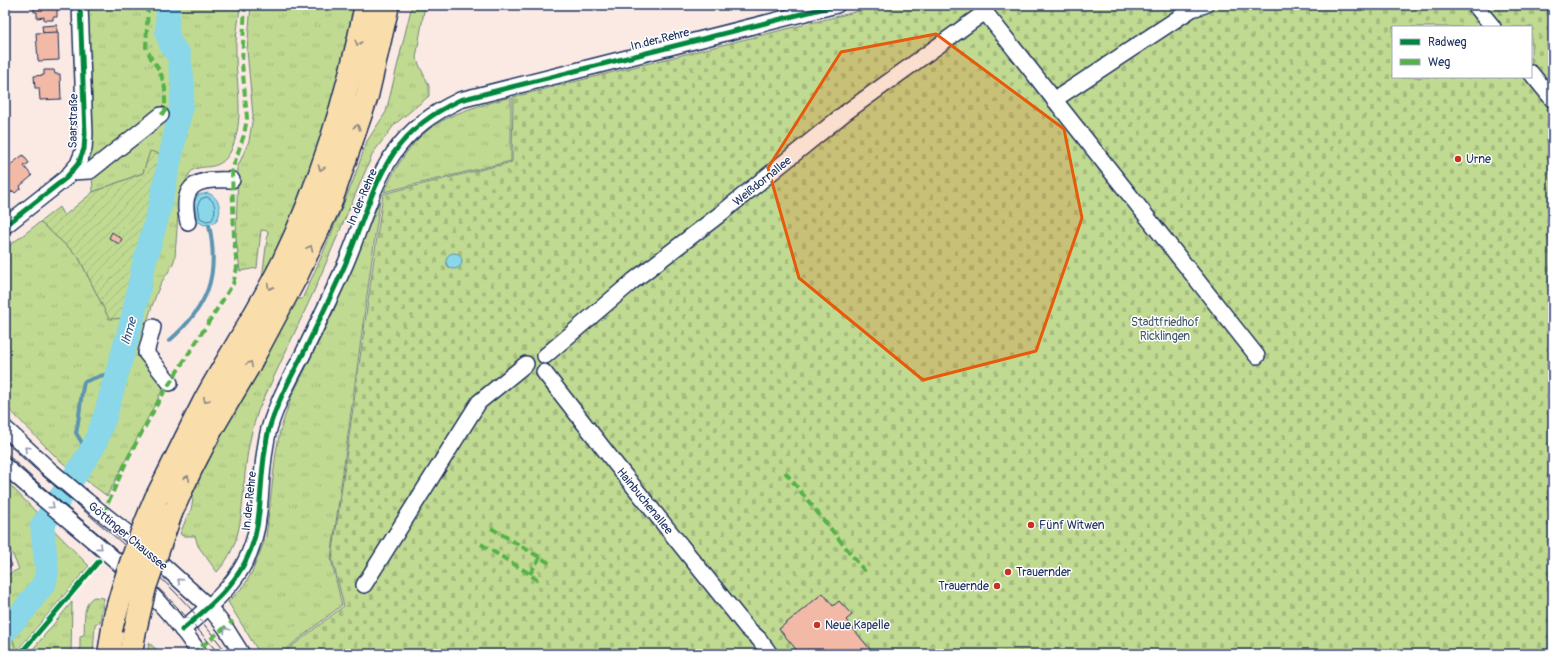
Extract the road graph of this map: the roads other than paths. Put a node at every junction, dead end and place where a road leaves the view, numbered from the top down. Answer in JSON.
{"nodes":[{"id":1,"x":80,"y":5,"type":"edge"},
{"id":2,"x":366,"y":5,"type":"edge"},
{"id":3,"x":388,"y":5,"type":"edge"},
{"id":4,"x":837,"y":5,"type":"edge"},
{"id":5,"x":1205,"y":5,"type":"edge"},
{"id":6,"x":1475,"y":5,"type":"edge"},
{"id":7,"x":1492,"y":26,"type":"edge"},
{"id":8,"x":1532,"y":74,"type":"edge"},
{"id":9,"x":1054,"y":100,"type":"junction"},
{"id":10,"x":1553,"y":100,"type":"edge"},
{"id":11,"x":161,"y":115,"type":"dead end"},
{"id":12,"x":71,"y":172,"type":"junction"},
{"id":13,"x":232,"y":180,"type":"dead end"},
{"id":14,"x":188,"y":222,"type":"dead end"},
{"id":15,"x":5,"y":226,"type":"edge"},
{"id":16,"x":153,"y":327,"type":"dead end"},
{"id":17,"x":1257,"y":356,"type":"dead end"},
{"id":18,"x":534,"y":358,"type":"junction"},
{"id":19,"x":170,"y":383,"type":"dead end"},
{"id":20,"x":5,"y":428,"type":"edge"},
{"id":21,"x":5,"y":466,"type":"edge"},
{"id":22,"x":164,"y":506,"type":"junction"},
{"id":23,"x":364,"y":585,"type":"dead end"},
{"id":24,"x":209,"y":607,"type":"junction"},
{"id":25,"x":182,"y":630,"type":"junction"},
{"id":26,"x":133,"y":645,"type":"edge"},
{"id":27,"x":109,"y":654,"type":"edge"},
{"id":28,"x":200,"y":654,"type":"edge"},
{"id":29,"x":242,"y":654,"type":"edge"},
{"id":30,"x":770,"y":654,"type":"edge"}],
"edges":[{"from":1,"to":12,"type":"street","name":"Saarstraße"},
{"from":2,"to":22,"type":"highway","one_way":true},
{"from":22,"to":3,"type":"highway","one_way":true},
{"from":4,"to":24,"type":"street","name":"In der Rehre"},
{"from":5,"to":9,"type":"street"},
{"from":6,"to":7,"type":"street"},
{"from":8,"to":10,"type":"street"},
{"from":9,"to":17,"type":"street"},
{"from":9,"to":18,"type":"street","name":"Weißdornallee"},
{"from":11,"to":12,"type":"street"},
{"from":12,"to":15,"type":"street","name":"Saarstraße"},
{"from":13,"to":14,"type":"street"},
{"from":16,"to":19,"type":"street"},
{"from":18,"to":23,"type":"street","name":"Weißdornallee"},
{"from":18,"to":30,"type":"street","name":"Hainbuchenallee"},
{"from":24,"to":20,"type":"street","name":"Göttinger Chaussee","one_way":true},
{"from":21,"to":25,"type":"street","one_way":true},
{"from":22,"to":26,"type":"highway","bridge":true},
{"from":22,"to":27,"type":"highway","bridge":true},
{"from":24,"to":25,"type":"street","name":"In der Rehre"},
{"from":29,"to":24,"type":"street","name":"Göttinger Chaussee","one_way":true},
{"from":25,"to":28,"type":"street"}]}
